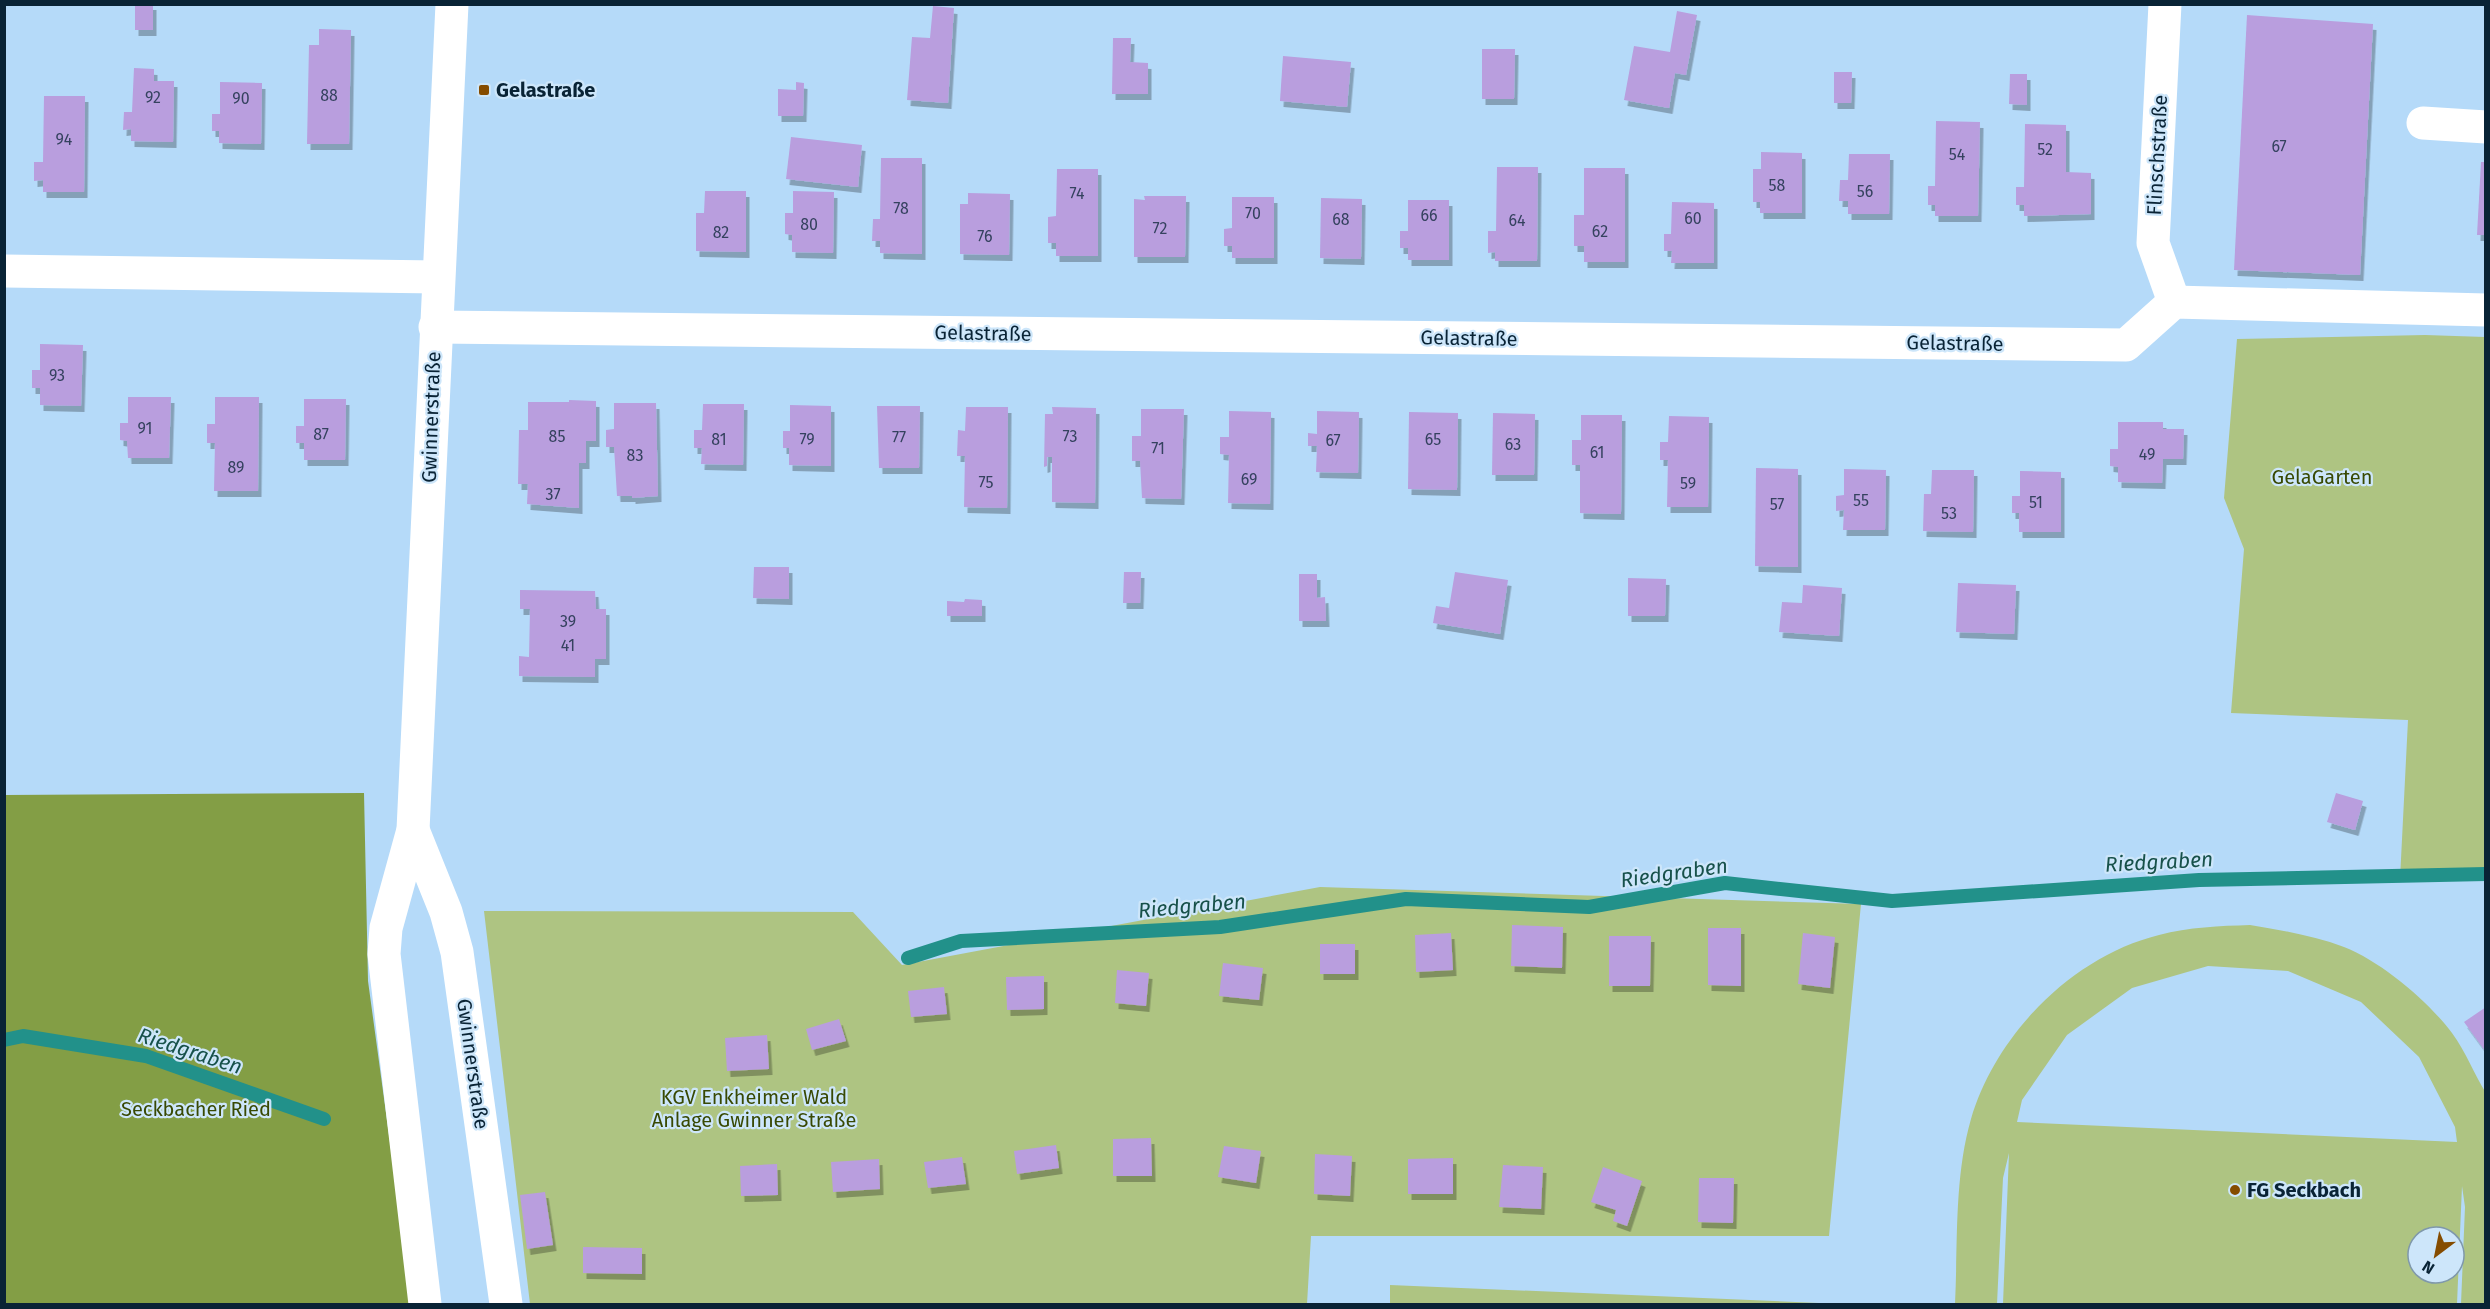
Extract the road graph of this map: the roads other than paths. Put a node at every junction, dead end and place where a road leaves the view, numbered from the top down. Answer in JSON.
{"nodes":[{"id":1,"x":452,"y":4,"type":"edge"},
{"id":2,"x":2165,"y":4,"type":"edge"},
{"id":3,"x":2422,"y":123,"type":"dead end"},
{"id":4,"x":2486,"y":127,"type":"edge"},
{"id":5,"x":4,"y":271,"type":"edge"},
{"id":6,"x":438,"y":277,"type":"junction"},
{"id":7,"x":2174,"y":302,"type":"junction"},
{"id":8,"x":2486,"y":310,"type":"edge"},
{"id":9,"x":435,"y":327,"type":"junction"},
{"id":10,"x":414,"y":830,"type":"junction"},
{"id":11,"x":425,"y":1305,"type":"edge"},
{"id":12,"x":506,"y":1305,"type":"edge"}],
"edges":[{"from":1,"to":6,"type":"street","name":"Gwinnerstraße"},
{"from":2,"to":7,"type":"street","name":"Flinschstraße"},
{"from":3,"to":4,"type":"street"},
{"from":5,"to":6,"type":"street"},
{"from":6,"to":9,"type":"street","name":"Gwinnerstraße"},
{"from":7,"to":8,"type":"street"},
{"from":7,"to":9,"type":"street","name":"Gelastraße"},
{"from":9,"to":10,"type":"street","name":"Gwinnerstraße"},
{"from":10,"to":11,"type":"street","name":"Gwinnerstraße"},
{"from":10,"to":12,"type":"street","name":"Gwinnerstraße"}]}
